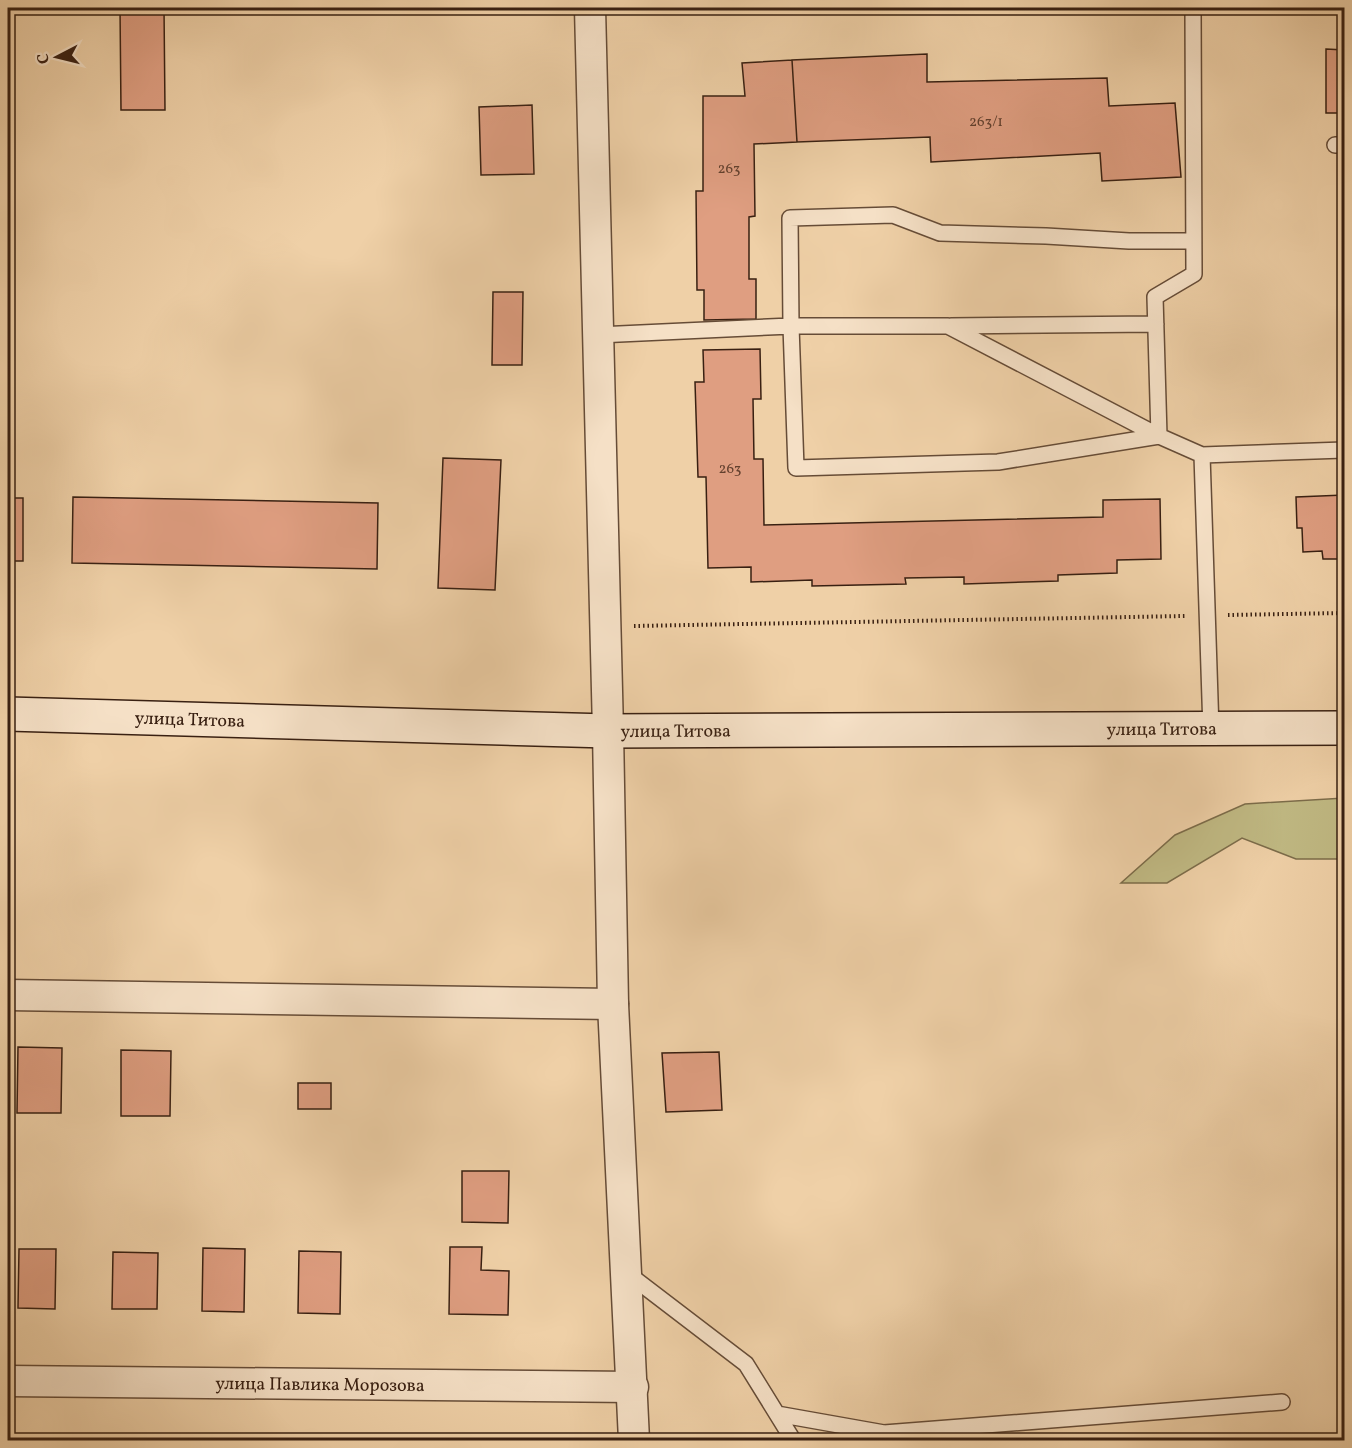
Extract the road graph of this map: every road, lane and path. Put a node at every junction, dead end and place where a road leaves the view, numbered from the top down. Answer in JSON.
{"nodes":[{"id":1,"x":590,"y":8,"type":"edge"},
{"id":2,"x":1193,"y":8,"type":"edge"},
{"id":3,"x":1193,"y":241,"type":"junction"},
{"id":4,"x":1156,"y":324,"type":"junction"},
{"id":5,"x":791,"y":326,"type":"junction"},
{"id":6,"x":948,"y":326,"type":"junction"},
{"id":7,"x":598,"y":335,"type":"junction"},
{"id":8,"x":1159,"y":436,"type":"junction"},
{"id":9,"x":1344,"y":450,"type":"edge"},
{"id":10,"x":1202,"y":455,"type":"junction"},
{"id":11,"x":1344,"y":613,"type":"edge"},
{"id":12,"x":1207,"y":615,"type":"junction"},
{"id":13,"x":605,"y":627,"type":"junction"},
{"id":14,"x":8,"y":714,"type":"edge"},
{"id":15,"x":1344,"y":728,"type":"edge"},
{"id":16,"x":1211,"y":730,"type":"junction"},
{"id":17,"x":608,"y":731,"type":"junction"},
{"id":18,"x":8,"y":995,"type":"edge"},
{"id":19,"x":613,"y":1004,"type":"junction"},
{"id":20,"x":627,"y":1273,"type":"junction"},
{"id":21,"x":8,"y":1381,"type":"edge"},
{"id":22,"x":633,"y":1388,"type":"junction"},
{"id":23,"x":1282,"y":1402,"type":"dead end"},
{"id":24,"x":777,"y":1414,"type":"junction"},
{"id":25,"x":634,"y":1440,"type":"edge"},
{"id":26,"x":793,"y":1440,"type":"edge"}],
"edges":[{"from":1,"to":7,"type":"street"},
{"from":2,"to":3,"type":"lane"},
{"from":3,"to":4,"type":"lane"},
{"from":3,"to":5,"type":"lane"},
{"from":4,"to":6,"type":"lane"},
{"from":4,"to":8,"type":"lane"},
{"from":5,"to":6,"type":"lane"},
{"from":5,"to":7,"type":"lane"},
{"from":5,"to":8,"type":"lane"},
{"from":6,"to":8,"type":"lane"},
{"from":7,"to":13,"type":"street"},
{"from":8,"to":10,"type":"lane"},
{"from":9,"to":10,"type":"lane"},
{"from":10,"to":12,"type":"lane"},
{"from":11,"to":12,"type":"path"},
{"from":12,"to":13,"type":"path"},
{"from":12,"to":16,"type":"lane"},
{"from":13,"to":17,"type":"street"},
{"from":14,"to":17,"type":"main road","name":"улица Титова"},
{"from":15,"to":16,"type":"main road","name":"улица Титова"},
{"from":16,"to":17,"type":"main road","name":"улица Титова"},
{"from":17,"to":19,"type":"street"},
{"from":18,"to":19,"type":"street"},
{"from":19,"to":20,"type":"street"},
{"from":20,"to":22,"type":"street"},
{"from":20,"to":24,"type":"lane"},
{"from":21,"to":22,"type":"street","name":"улица Павлика Морозова"},
{"from":22,"to":25,"type":"street"},
{"from":23,"to":24,"type":"lane"},
{"from":24,"to":26,"type":"lane"}]}
